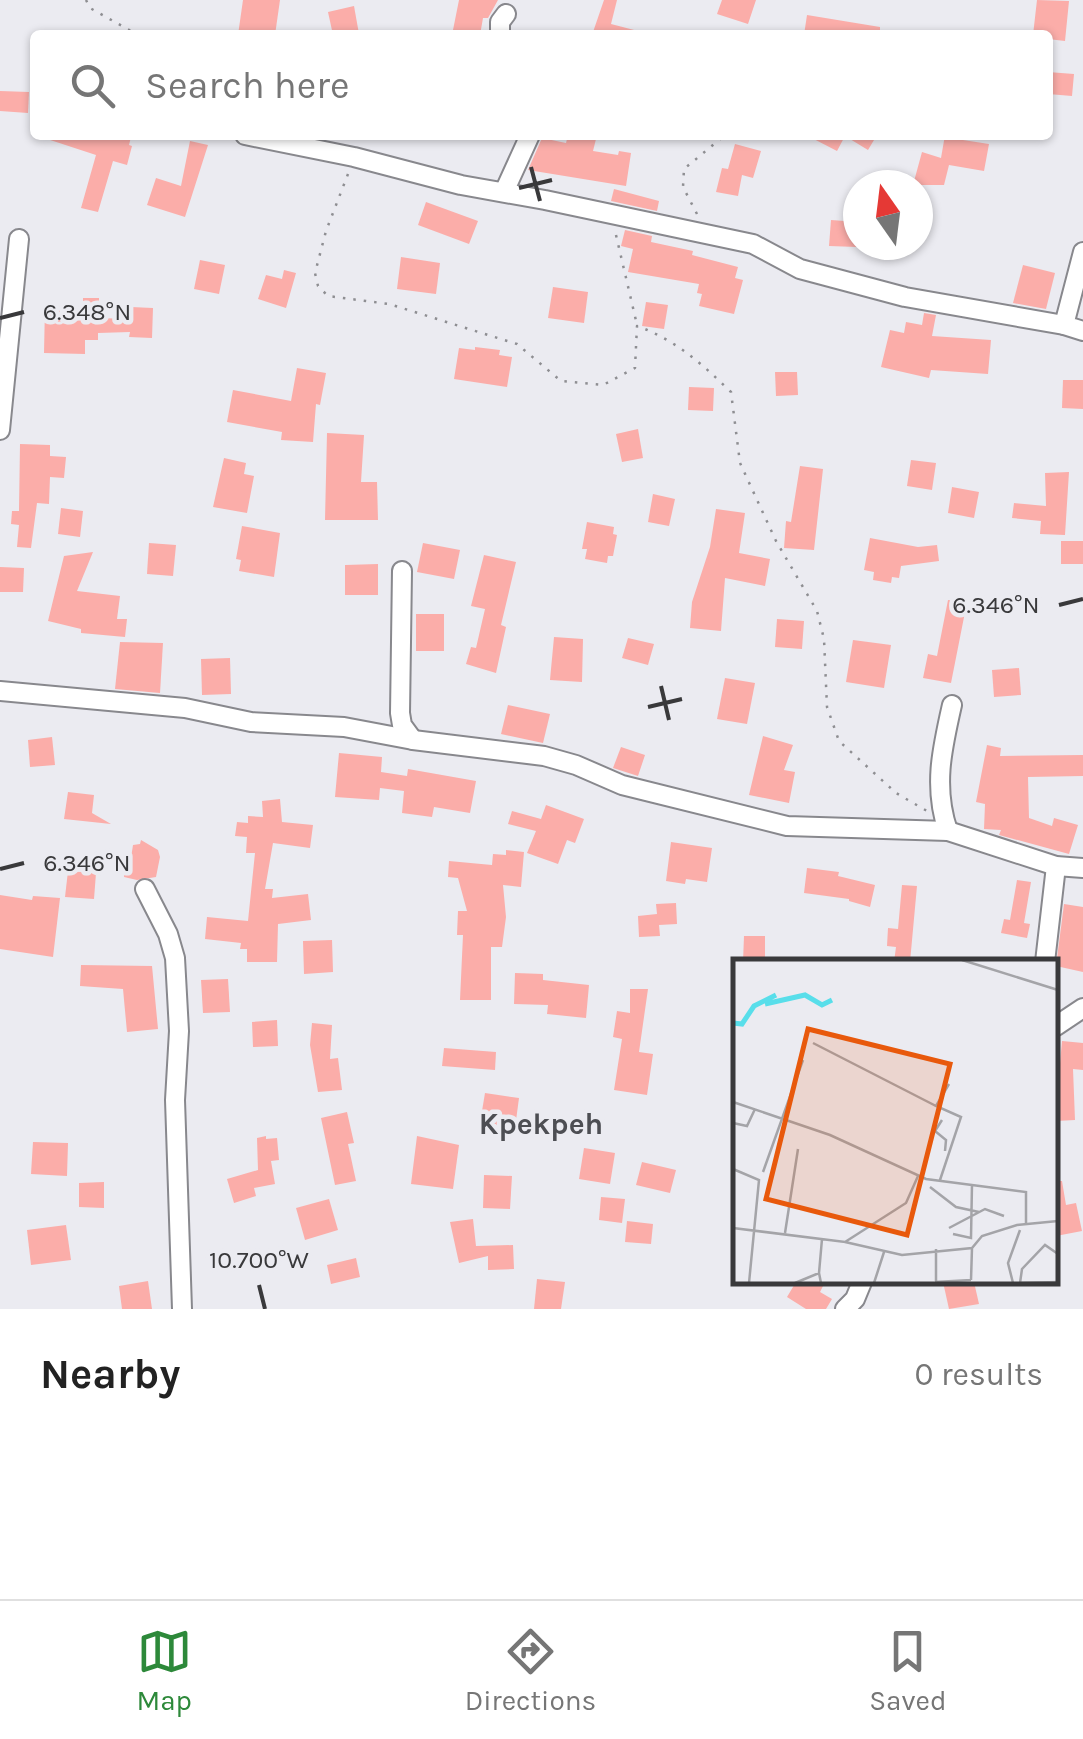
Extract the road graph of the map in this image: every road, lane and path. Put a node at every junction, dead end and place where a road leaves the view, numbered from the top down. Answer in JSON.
{"nodes":[{"id":1,"x":86,"y":0,"type":"edge"},
{"id":2,"x":506,"y":14,"type":"dead end"},
{"id":3,"x":129,"y":30,"type":"edge"},
{"id":4,"x":500,"y":30,"type":"edge"},
{"id":5,"x":270,"y":140,"type":"edge"},
{"id":6,"x":528,"y":140,"type":"edge"},
{"id":7,"x":719,"y":140,"type":"edge"},
{"id":8,"x":354,"y":157,"type":"junction"},
{"id":9,"x":504,"y":192,"type":"junction"},
{"id":10,"x":613,"y":216,"type":"junction"},
{"id":11,"x":712,"y":236,"type":"junction"},
{"id":12,"x":19,"y":238,"type":"dead end"},
{"id":13,"x":1083,"y":252,"type":"edge"},
{"id":14,"x":1064,"y":325,"type":"junction"},
{"id":15,"x":637,"y":326,"type":"junction"},
{"id":16,"x":1083,"y":331,"type":"edge"},
{"id":17,"x":0,"y":430,"type":"edge"},
{"id":18,"x":402,"y":570,"type":"dead end"},
{"id":19,"x":0,"y":691,"type":"edge"},
{"id":20,"x":952,"y":705,"type":"dead end"},
{"id":21,"x":413,"y":740,"type":"junction"},
{"id":22,"x":945,"y":823,"type":"junction"},
{"id":23,"x":1056,"y":866,"type":"junction"},
{"id":24,"x":1083,"y":868,"type":"edge"},
{"id":25,"x":145,"y":889,"type":"dead end"},
{"id":26,"x":1045,"y":959,"type":"edge"},
{"id":27,"x":1083,"y":1008,"type":"edge"},
{"id":28,"x":1058,"y":1025,"type":"edge"},
{"id":29,"x":861,"y":1284,"type":"edge"},
{"id":30,"x":182,"y":1309,"type":"edge"},
{"id":31,"x":845,"y":1309,"type":"edge"}],
"edges":[{"from":1,"to":3,"type":"path"},
{"from":2,"to":4,"type":"street"},
{"from":5,"to":8,"type":"street"},
{"from":6,"to":9,"type":"street"},
{"from":7,"to":11,"type":"path"},
{"from":8,"to":9,"type":"street"},
{"from":8,"to":15,"type":"path"},
{"from":9,"to":10,"type":"street"},
{"from":10,"to":11,"type":"street"},
{"from":10,"to":15,"type":"path"},
{"from":11,"to":14,"type":"street"},
{"from":12,"to":17,"type":"street"},
{"from":13,"to":14,"type":"street"},
{"from":14,"to":16,"type":"street"},
{"from":15,"to":22,"type":"path"},
{"from":18,"to":21,"type":"street"},
{"from":19,"to":21,"type":"street"},
{"from":20,"to":22,"type":"street"},
{"from":21,"to":22,"type":"street"},
{"from":22,"to":23,"type":"street"},
{"from":23,"to":24,"type":"street"},
{"from":23,"to":26,"type":"street"},
{"from":25,"to":30,"type":"street"},
{"from":27,"to":28,"type":"street"},
{"from":29,"to":31,"type":"street"}]}
